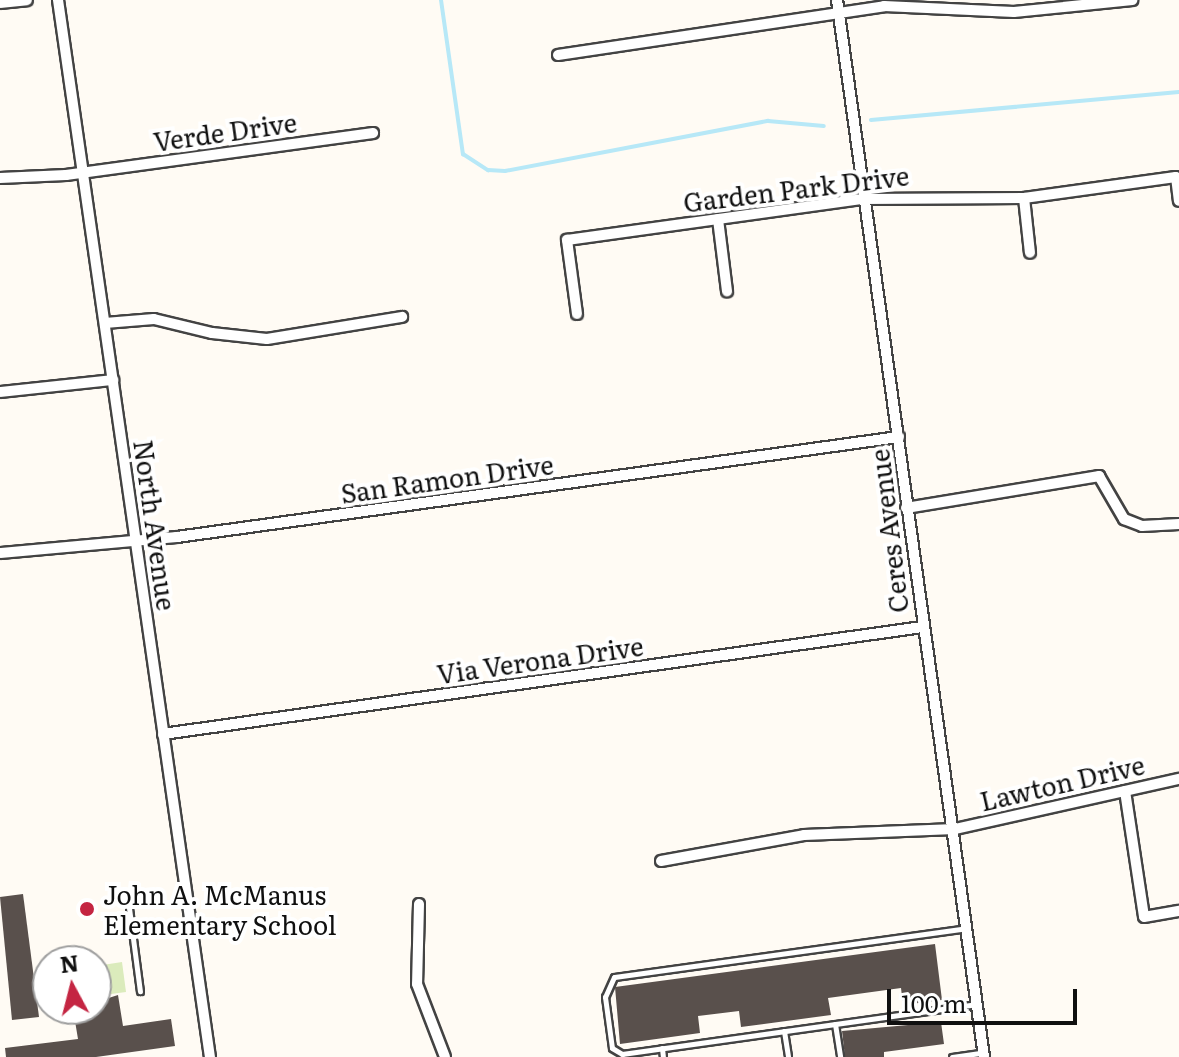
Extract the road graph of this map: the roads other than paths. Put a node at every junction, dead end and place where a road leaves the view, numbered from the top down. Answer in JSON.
{"nodes":[{"id":1,"x":27,"y":0,"type":"edge"},
{"id":2,"x":58,"y":0,"type":"edge"},
{"id":3,"x":1132,"y":0,"type":"edge"},
{"id":4,"x":0,"y":3,"type":"edge"},
{"id":5,"x":838,"y":6,"type":"edge"},
{"id":6,"x":558,"y":55,"type":"dead end"},
{"id":7,"x":373,"y":133,"type":"dead end"},
{"id":8,"x":84,"y":173,"type":"junction"},
{"id":9,"x":0,"y":178,"type":"edge"},
{"id":10,"x":1024,"y":198,"type":"junction"},
{"id":11,"x":863,"y":199,"type":"junction"},
{"id":12,"x":1179,"y":201,"type":"edge"},
{"id":13,"x":718,"y":219,"type":"junction"},
{"id":14,"x":1030,"y":253,"type":"dead end"},
{"id":15,"x":727,"y":291,"type":"dead end"},
{"id":16,"x":577,"y":314,"type":"dead end"},
{"id":17,"x":402,"y":317,"type":"dead end"},
{"id":18,"x":105,"y":323,"type":"junction"},
{"id":19,"x":113,"y":380,"type":"junction"},
{"id":20,"x":0,"y":392,"type":"edge"},
{"id":21,"x":899,"y":437,"type":"junction"},
{"id":22,"x":906,"y":508,"type":"junction"},
{"id":23,"x":1179,"y":524,"type":"edge"},
{"id":24,"x":136,"y":542,"type":"junction"},
{"id":25,"x":0,"y":553,"type":"edge"},
{"id":26,"x":922,"y":627,"type":"junction"},
{"id":27,"x":163,"y":734,"type":"junction"},
{"id":28,"x":1179,"y":779,"type":"edge"},
{"id":29,"x":1125,"y":791,"type":"junction"},
{"id":30,"x":955,"y":829,"type":"junction"},
{"id":31,"x":661,"y":861,"type":"dead end"},
{"id":32,"x":419,"y":904,"type":"dead end"},
{"id":33,"x":129,"y":908,"type":"dead end"},
{"id":34,"x":1179,"y":911,"type":"edge"},
{"id":35,"x":969,"y":928,"type":"junction"},
{"id":36,"x":140,"y":991,"type":"dead end"},
{"id":37,"x":978,"y":1004,"type":"junction"},
{"id":38,"x":835,"y":1024,"type":"junction"},
{"id":39,"x":784,"y":1031,"type":"junction"},
{"id":40,"x":662,"y":1048,"type":"junction"},
{"id":41,"x":983,"y":1055,"type":"edge"},
{"id":42,"x":210,"y":1057,"type":"edge"},
{"id":43,"x":445,"y":1057,"type":"edge"},
{"id":44,"x":663,"y":1057,"type":"edge"},
{"id":45,"x":788,"y":1057,"type":"edge"},
{"id":46,"x":840,"y":1057,"type":"edge"},
{"id":47,"x":952,"y":1057,"type":"edge"}],
"edges":[{"from":1,"to":4,"type":"street"},
{"from":2,"to":8,"type":"street","name":"North Avenue"},
{"from":3,"to":5,"type":"street"},
{"from":5,"to":6,"type":"street"},
{"from":5,"to":11,"type":"street","name":"Ceres Avenue"},
{"from":7,"to":8,"type":"street","name":"Verde Drive"},
{"from":8,"to":9,"type":"street","name":"Verde Drive"},
{"from":8,"to":18,"type":"street","name":"North Avenue"},
{"from":10,"to":11,"type":"street","name":"Garden Park Drive"},
{"from":10,"to":12,"type":"street","name":"Garden Park Drive"},
{"from":10,"to":14,"type":"street"},
{"from":11,"to":13,"type":"street","name":"Garden Park Drive"},
{"from":11,"to":21,"type":"street","name":"Ceres Avenue"},
{"from":13,"to":15,"type":"street"},
{"from":13,"to":16,"type":"street","name":"Garden Park Drive"},
{"from":17,"to":18,"type":"street"},
{"from":18,"to":19,"type":"street","name":"North Avenue"},
{"from":19,"to":20,"type":"street"},
{"from":19,"to":24,"type":"street","name":"North Avenue"},
{"from":21,"to":22,"type":"street","name":"Ceres Avenue"},
{"from":21,"to":24,"type":"street","name":"San Ramon Drive"},
{"from":22,"to":23,"type":"street"},
{"from":22,"to":26,"type":"street","name":"Ceres Avenue"},
{"from":24,"to":25,"type":"street","name":"San Ramon Drive"},
{"from":24,"to":27,"type":"street","name":"North Avenue"},
{"from":26,"to":27,"type":"street","name":"Via Verona Drive"},
{"from":26,"to":30,"type":"street","name":"Ceres Avenue"},
{"from":27,"to":42,"type":"street","name":"North Avenue"},
{"from":28,"to":29,"type":"street","name":"Lawton Drive"},
{"from":29,"to":30,"type":"street","name":"Lawton Drive"},
{"from":29,"to":34,"type":"street"},
{"from":30,"to":31,"type":"street","name":"Lawton Drive"},
{"from":30,"to":35,"type":"street","name":"Ceres Avenue"},
{"from":32,"to":43,"type":"street"},
{"from":33,"to":36,"type":"lane"},
{"from":35,"to":37,"type":"street","name":"Ceres Avenue"},
{"from":35,"to":40,"type":"lane"},
{"from":37,"to":38,"type":"lane"},
{"from":37,"to":41,"type":"street","name":"Ceres Avenue"},
{"from":38,"to":39,"type":"lane"},
{"from":38,"to":46,"type":"lane"},
{"from":39,"to":40,"type":"lane"},
{"from":39,"to":45,"type":"lane"},
{"from":40,"to":44,"type":"lane"},
{"from":41,"to":47,"type":"lane"}]}
